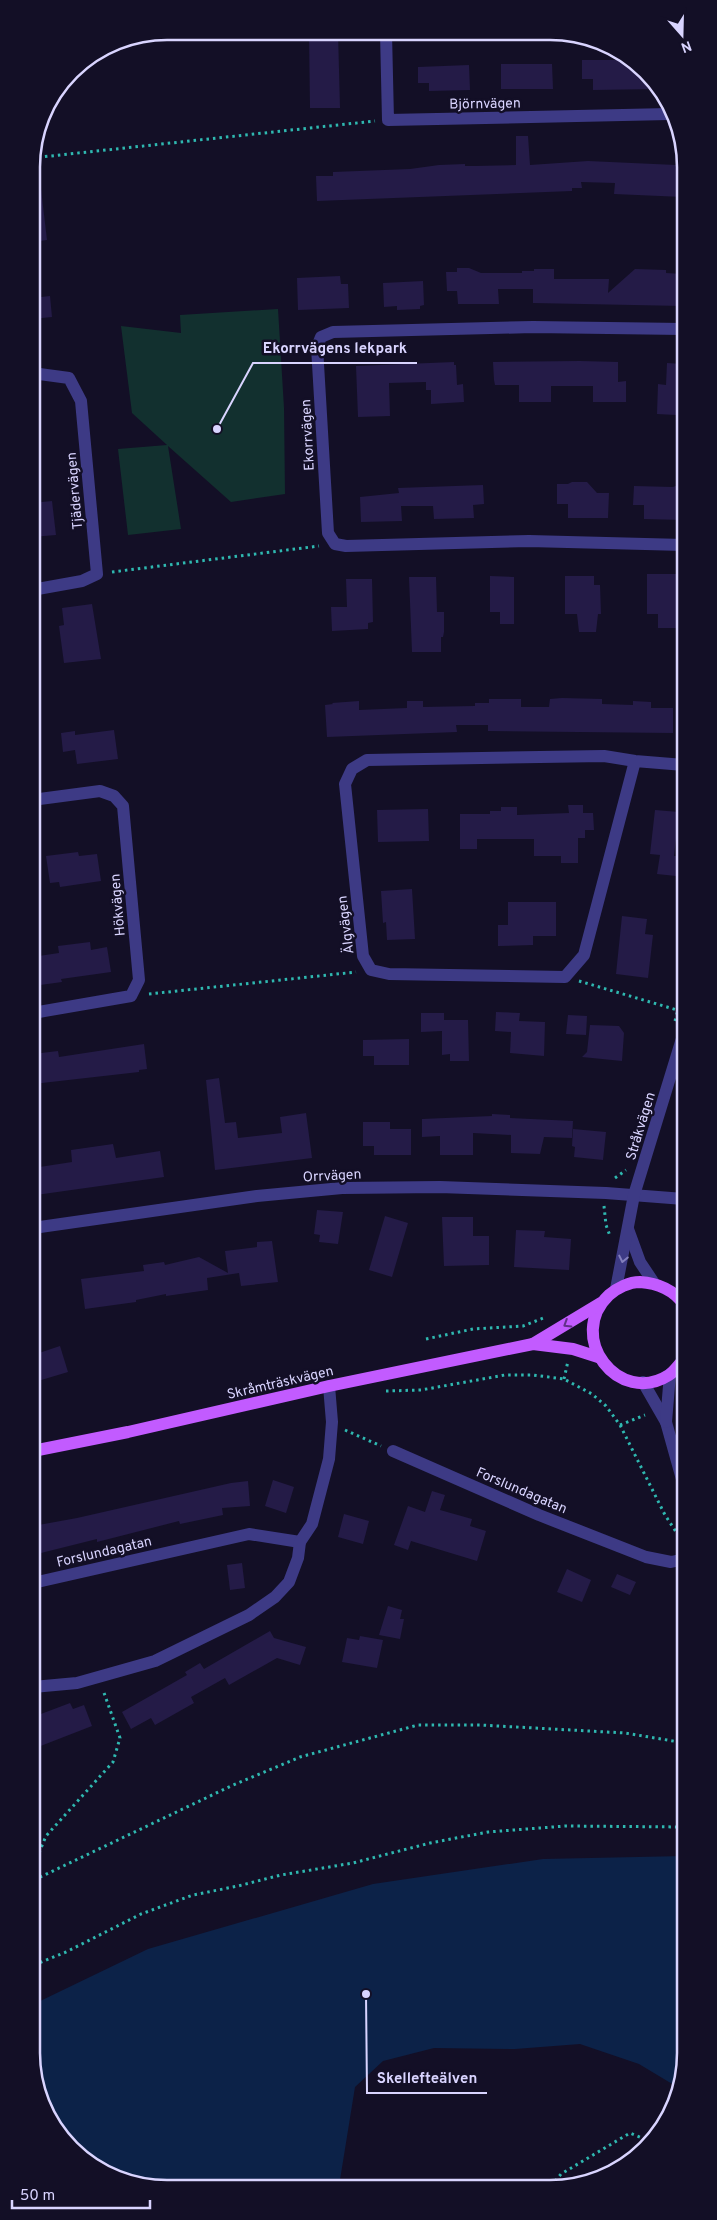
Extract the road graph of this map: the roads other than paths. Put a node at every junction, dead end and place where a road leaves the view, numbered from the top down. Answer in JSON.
{"nodes":[{"id":1,"x":386,"y":40,"type":"edge"},
{"id":2,"x":665,"y":114,"type":"edge"},
{"id":3,"x":677,"y":329,"type":"edge"},
{"id":4,"x":40,"y":374,"type":"edge"},
{"id":5,"x":677,"y":545,"type":"edge"},
{"id":6,"x":40,"y":589,"type":"edge"},
{"id":7,"x":635,"y":761,"type":"junction"},
{"id":8,"x":677,"y":764,"type":"edge"},
{"id":9,"x":40,"y":799,"type":"edge"},
{"id":10,"x":40,"y":1012,"type":"edge"},
{"id":11,"x":677,"y":1055,"type":"edge"},
{"id":12,"x":634,"y":1195,"type":"junction"},
{"id":13,"x":677,"y":1198,"type":"edge"},
{"id":14,"x":40,"y":1227,"type":"edge"},
{"id":15,"x":628,"y":1230,"type":"junction"},
{"id":16,"x":654,"y":1283,"type":"junction"},
{"id":17,"x":616,"y":1289,"type":"junction"},
{"id":18,"x":677,"y":1296,"type":"edge"},
{"id":19,"x":601,"y":1303,"type":"junction"},
{"id":20,"x":533,"y":1344,"type":"junction"},
{"id":21,"x":598,"y":1357,"type":"junction"},
{"id":22,"x":677,"y":1367,"type":"edge"},
{"id":23,"x":670,"y":1374,"type":"junction"},
{"id":24,"x":643,"y":1382,"type":"junction"},
{"id":25,"x":329,"y":1386,"type":"junction"},
{"id":26,"x":666,"y":1422,"type":"junction"},
{"id":27,"x":40,"y":1450,"type":"edge"},
{"id":28,"x":393,"y":1451,"type":"road end"},
{"id":29,"x":677,"y":1461,"type":"edge"},
{"id":30,"x":300,"y":1542,"type":"junction"},
{"id":31,"x":677,"y":1561,"type":"edge"},
{"id":32,"x":40,"y":1581,"type":"edge"},
{"id":33,"x":40,"y":1686,"type":"edge"}],
"edges":[{"from":1,"to":2,"type":"street","name":"Björnvägen"},
{"from":3,"to":5,"type":"street","name":"Ekorrvägen"},
{"from":4,"to":6,"type":"street","name":"Tjädervägen"},
{"from":7,"to":7,"type":"street","name":"Älgvägen"},
{"from":7,"to":8,"type":"street","name":"Älgvägen"},
{"from":9,"to":10,"type":"street","name":"Hökvägen"},
{"from":11,"to":12,"type":"street","name":"Stråkvägen"},
{"from":12,"to":13,"type":"street","name":"Orrvägen"},
{"from":12,"to":14,"type":"street","name":"Orrvägen"},
{"from":12,"to":15,"type":"street","name":"Stråkvägen"},
{"from":15,"to":16,"type":"street"},
{"from":15,"to":17,"type":"street","name":"Stråkvägen","one_way":true},
{"from":16,"to":17,"type":"main road"},
{"from":16,"to":18,"type":"main road"},
{"from":17,"to":19,"type":"main road","name":"Skråmträskvägen"},
{"from":19,"to":20,"type":"main road","name":"Skråmträskvägen","one_way":true},
{"from":19,"to":21,"type":"main road"},
{"from":20,"to":21,"type":"main road","name":"Skråmträskvägen"},
{"from":20,"to":25,"type":"main road","name":"Skråmträskvägen"},
{"from":21,"to":24,"type":"main road"},
{"from":22,"to":23,"type":"main road"},
{"from":23,"to":24,"type":"main road"},
{"from":23,"to":26,"type":"street"},
{"from":24,"to":26,"type":"street"},
{"from":25,"to":27,"type":"main road","name":"Skråmträskvägen"},
{"from":25,"to":30,"type":"street"},
{"from":26,"to":29,"type":"street"},
{"from":28,"to":31,"type":"street","name":"Forslundagatan"},
{"from":30,"to":32,"type":"street","name":"Forslundagatan"},
{"from":30,"to":33,"type":"street"}]}
